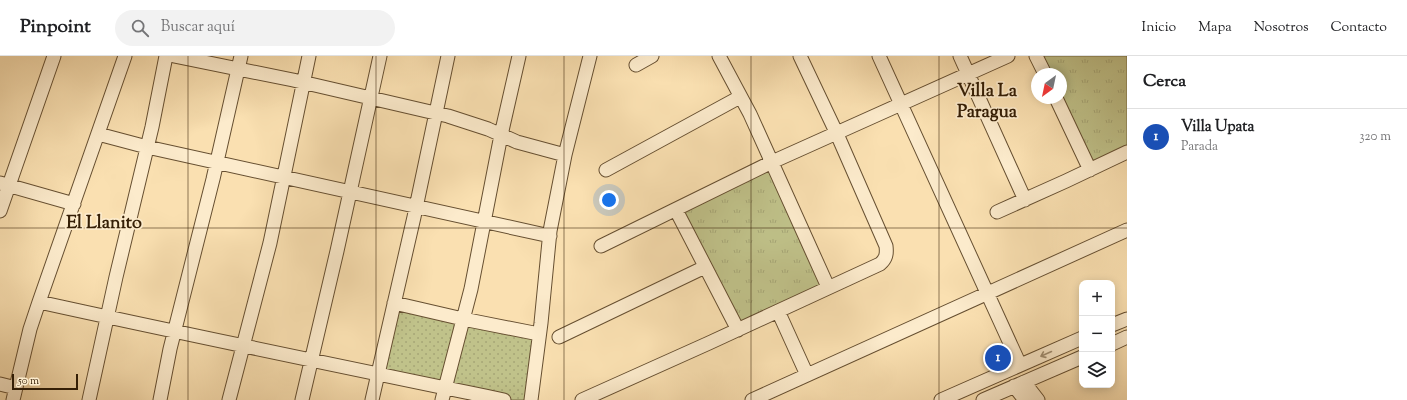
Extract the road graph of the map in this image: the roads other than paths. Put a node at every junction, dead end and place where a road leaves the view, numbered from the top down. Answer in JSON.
{"nodes":[{"id":1,"x":54,"y":56,"type":"edge"},
{"id":2,"x":125,"y":56,"type":"edge"},
{"id":3,"x":166,"y":56,"type":"edge"},
{"id":4,"x":174,"y":56,"type":"edge"},
{"id":5,"x":241,"y":56,"type":"edge"},
{"id":6,"x":309,"y":56,"type":"edge"},
{"id":7,"x":380,"y":56,"type":"edge"},
{"id":8,"x":448,"y":56,"type":"edge"},
{"id":9,"x":519,"y":56,"type":"edge"},
{"id":10,"x":590,"y":56,"type":"edge"},
{"id":11,"x":652,"y":56,"type":"edge"},
{"id":12,"x":719,"y":56,"type":"edge"},
{"id":13,"x":800,"y":56,"type":"edge"},
{"id":14,"x":879,"y":56,"type":"edge"},
{"id":15,"x":960,"y":56,"type":"edge"},
{"id":16,"x":1008,"y":56,"type":"edge"},
{"id":17,"x":1036,"y":56,"type":"edge"},
{"id":18,"x":636,"y":65,"type":"dead end"},
{"id":19,"x":1042,"y":68,"type":"edge"},
{"id":20,"x":238,"y":69,"type":"junction"},
{"id":21,"x":968,"y":74,"type":"junction"},
{"id":22,"x":304,"y":83,"type":"junction"},
{"id":23,"x":740,"y":97,"type":"junction"},
{"id":24,"x":371,"y":99,"type":"junction"},
{"id":25,"x":1059,"y":104,"type":"edge"},
{"id":26,"x":902,"y":105,"type":"junction"},
{"id":27,"x":435,"y":113,"type":"junction"},
{"id":28,"x":98,"y":134,"type":"junction"},
{"id":29,"x":837,"y":134,"type":"junction"},
{"id":30,"x":501,"y":135,"type":"junction"},
{"id":31,"x":147,"y":147,"type":"junction"},
{"id":32,"x":1127,"y":152,"type":"edge"},
{"id":33,"x":565,"y":155,"type":"junction"},
{"id":34,"x":217,"y":162,"type":"junction"},
{"id":35,"x":772,"y":162,"type":"junction"},
{"id":36,"x":606,"y":170,"type":"dead end"},
{"id":37,"x":1090,"y":170,"type":"junction"},
{"id":38,"x":284,"y":176,"type":"junction"},
{"id":39,"x":4,"y":184,"type":"edge"},
{"id":40,"x":350,"y":192,"type":"junction"},
{"id":41,"x":1025,"y":200,"type":"junction"},
{"id":42,"x":74,"y":204,"type":"junction"},
{"id":43,"x":416,"y":207,"type":"junction"},
{"id":44,"x":676,"y":210,"type":"junction"},
{"id":45,"x":0,"y":211,"type":"edge"},
{"id":46,"x":997,"y":212,"type":"dead end"},
{"id":47,"x":484,"y":223,"type":"junction"},
{"id":48,"x":1127,"y":230,"type":"edge"},
{"id":49,"x":550,"y":236,"type":"junction"},
{"id":50,"x":601,"y":246,"type":"dead end"},
{"id":51,"x":705,"y":267,"type":"junction"},
{"id":52,"x":828,"y":287,"type":"junction"},
{"id":53,"x":987,"y":293,"type":"junction"},
{"id":54,"x":39,"y":302,"type":"junction"},
{"id":55,"x":394,"y":303,"type":"junction"},
{"id":56,"x":778,"y":311,"type":"junction"},
{"id":57,"x":107,"y":317,"type":"junction"},
{"id":58,"x":463,"y":319,"type":"junction"},
{"id":59,"x":1127,"y":319,"type":"edge"},
{"id":60,"x":1115,"y":324,"type":"edge"},
{"id":61,"x":738,"y":330,"type":"junction"},
{"id":62,"x":175,"y":331,"type":"junction"},
{"id":63,"x":540,"y":334,"type":"junction"},
{"id":64,"x":559,"y":337,"type":"dead end"},
{"id":65,"x":1127,"y":337,"type":"edge"},
{"id":66,"x":1079,"y":339,"type":"edge"},
{"id":67,"x":1115,"y":343,"type":"edge"},
{"id":68,"x":242,"y":347,"type":"junction"},
{"id":69,"x":1079,"y":358,"type":"edge"},
{"id":70,"x":311,"y":359,"type":"junction"},
{"id":71,"x":1020,"y":366,"type":"junction"},
{"id":72,"x":378,"y":373,"type":"junction"},
{"id":73,"x":807,"y":375,"type":"junction"},
{"id":74,"x":0,"y":384,"type":"edge"},
{"id":75,"x":1019,"y":384,"type":"junction"},
{"id":76,"x":15,"y":394,"type":"edge"},
{"id":77,"x":444,"y":394,"type":"edge"},
{"id":78,"x":89,"y":400,"type":"edge"},
{"id":79,"x":160,"y":400,"type":"edge"},
{"id":80,"x":229,"y":400,"type":"edge"},
{"id":81,"x":302,"y":400,"type":"edge"},
{"id":82,"x":372,"y":400,"type":"edge"},
{"id":83,"x":504,"y":400,"type":"edge"},
{"id":84,"x":531,"y":400,"type":"edge"},
{"id":85,"x":582,"y":400,"type":"edge"},
{"id":86,"x":752,"y":400,"type":"edge"},
{"id":87,"x":941,"y":400,"type":"edge"},
{"id":88,"x":983,"y":400,"type":"edge"},
{"id":89,"x":1025,"y":400,"type":"edge"},
{"id":90,"x":1038,"y":400,"type":"edge"}],
"edges":[{"from":1,"to":39,"type":"street"},
{"from":2,"to":28,"type":"street"},
{"from":3,"to":31,"type":"street"},
{"from":4,"to":20,"type":"street"},
{"from":5,"to":20,"type":"street"},
{"from":6,"to":22,"type":"street"},
{"from":7,"to":24,"type":"street"},
{"from":8,"to":27,"type":"street"},
{"from":9,"to":30,"type":"street"},
{"from":10,"to":33,"type":"street"},
{"from":11,"to":18,"type":"street"},
{"from":12,"to":23,"type":"street"},
{"from":13,"to":29,"type":"street"},
{"from":14,"to":26,"type":"street"},
{"from":15,"to":21,"type":"street"},
{"from":16,"to":21,"type":"street"},
{"from":17,"to":19,"type":"street"},
{"from":20,"to":22,"type":"street"},
{"from":20,"to":34,"type":"street"},
{"from":21,"to":26,"type":"street"},
{"from":21,"to":41,"type":"street"},
{"from":22,"to":24,"type":"street"},
{"from":22,"to":38,"type":"street"},
{"from":23,"to":35,"type":"street"},
{"from":23,"to":36,"type":"street"},
{"from":24,"to":27,"type":"street"},
{"from":24,"to":40,"type":"street"},
{"from":25,"to":37,"type":"street"},
{"from":26,"to":29,"type":"street"},
{"from":26,"to":53,"type":"street"},
{"from":27,"to":30,"type":"street"},
{"from":27,"to":43,"type":"street"},
{"from":28,"to":31,"type":"street"},
{"from":28,"to":42,"type":"street"},
{"from":29,"to":35,"type":"street"},
{"from":29,"to":52,"type":"street"},
{"from":30,"to":33,"type":"street"},
{"from":30,"to":47,"type":"street"},
{"from":31,"to":34,"type":"street"},
{"from":31,"to":57,"type":"street"},
{"from":32,"to":37,"type":"street"},
{"from":33,"to":49,"type":"street"},
{"from":34,"to":38,"type":"street"},
{"from":34,"to":62,"type":"street"},
{"from":35,"to":44,"type":"street"},
{"from":35,"to":52,"type":"street"},
{"from":37,"to":41,"type":"street"},
{"from":38,"to":40,"type":"street"},
{"from":38,"to":68,"type":"street"},
{"from":39,"to":42,"type":"street"},
{"from":39,"to":45,"type":"street"},
{"from":40,"to":43,"type":"street"},
{"from":40,"to":70,"type":"street"},
{"from":41,"to":46,"type":"street"},
{"from":42,"to":54,"type":"street"},
{"from":43,"to":47,"type":"street"},
{"from":43,"to":55,"type":"street"},
{"from":44,"to":50,"type":"street"},
{"from":44,"to":51,"type":"street"},
{"from":47,"to":49,"type":"street"},
{"from":47,"to":58,"type":"street"},
{"from":48,"to":53,"type":"street"},
{"from":49,"to":63,"type":"street"},
{"from":51,"to":61,"type":"street"},
{"from":51,"to":64,"type":"street"},
{"from":52,"to":56,"type":"street"},
{"from":53,"to":71,"type":"street"},
{"from":53,"to":73,"type":"street"},
{"from":54,"to":57,"type":"street"},
{"from":54,"to":76,"type":"street"},
{"from":55,"to":58,"type":"street"},
{"from":55,"to":72,"type":"street"},
{"from":56,"to":61,"type":"street"},
{"from":56,"to":73,"type":"street"},
{"from":57,"to":62,"type":"street"},
{"from":57,"to":78,"type":"street"},
{"from":58,"to":63,"type":"street"},
{"from":58,"to":77,"type":"street"},
{"from":59,"to":60,"type":"street"},
{"from":61,"to":85,"type":"street"},
{"from":62,"to":68,"type":"street"},
{"from":62,"to":79,"type":"street"},
{"from":63,"to":84,"type":"street"},
{"from":65,"to":67,"type":"street"},
{"from":66,"to":71,"type":"street","one_way":true},
{"from":68,"to":70,"type":"street"},
{"from":68,"to":80,"type":"street"},
{"from":69,"to":75,"type":"street"},
{"from":70,"to":72,"type":"street"},
{"from":70,"to":81,"type":"street"},
{"from":71,"to":87,"type":"street"},
{"from":72,"to":77,"type":"street"},
{"from":72,"to":82,"type":"street"},
{"from":73,"to":86,"type":"street"},
{"from":74,"to":76,"type":"street"},
{"from":75,"to":88,"type":"street"},
{"from":75,"to":89,"type":"street"},
{"from":75,"to":90,"type":"street"},
{"from":77,"to":83,"type":"street"}]}
